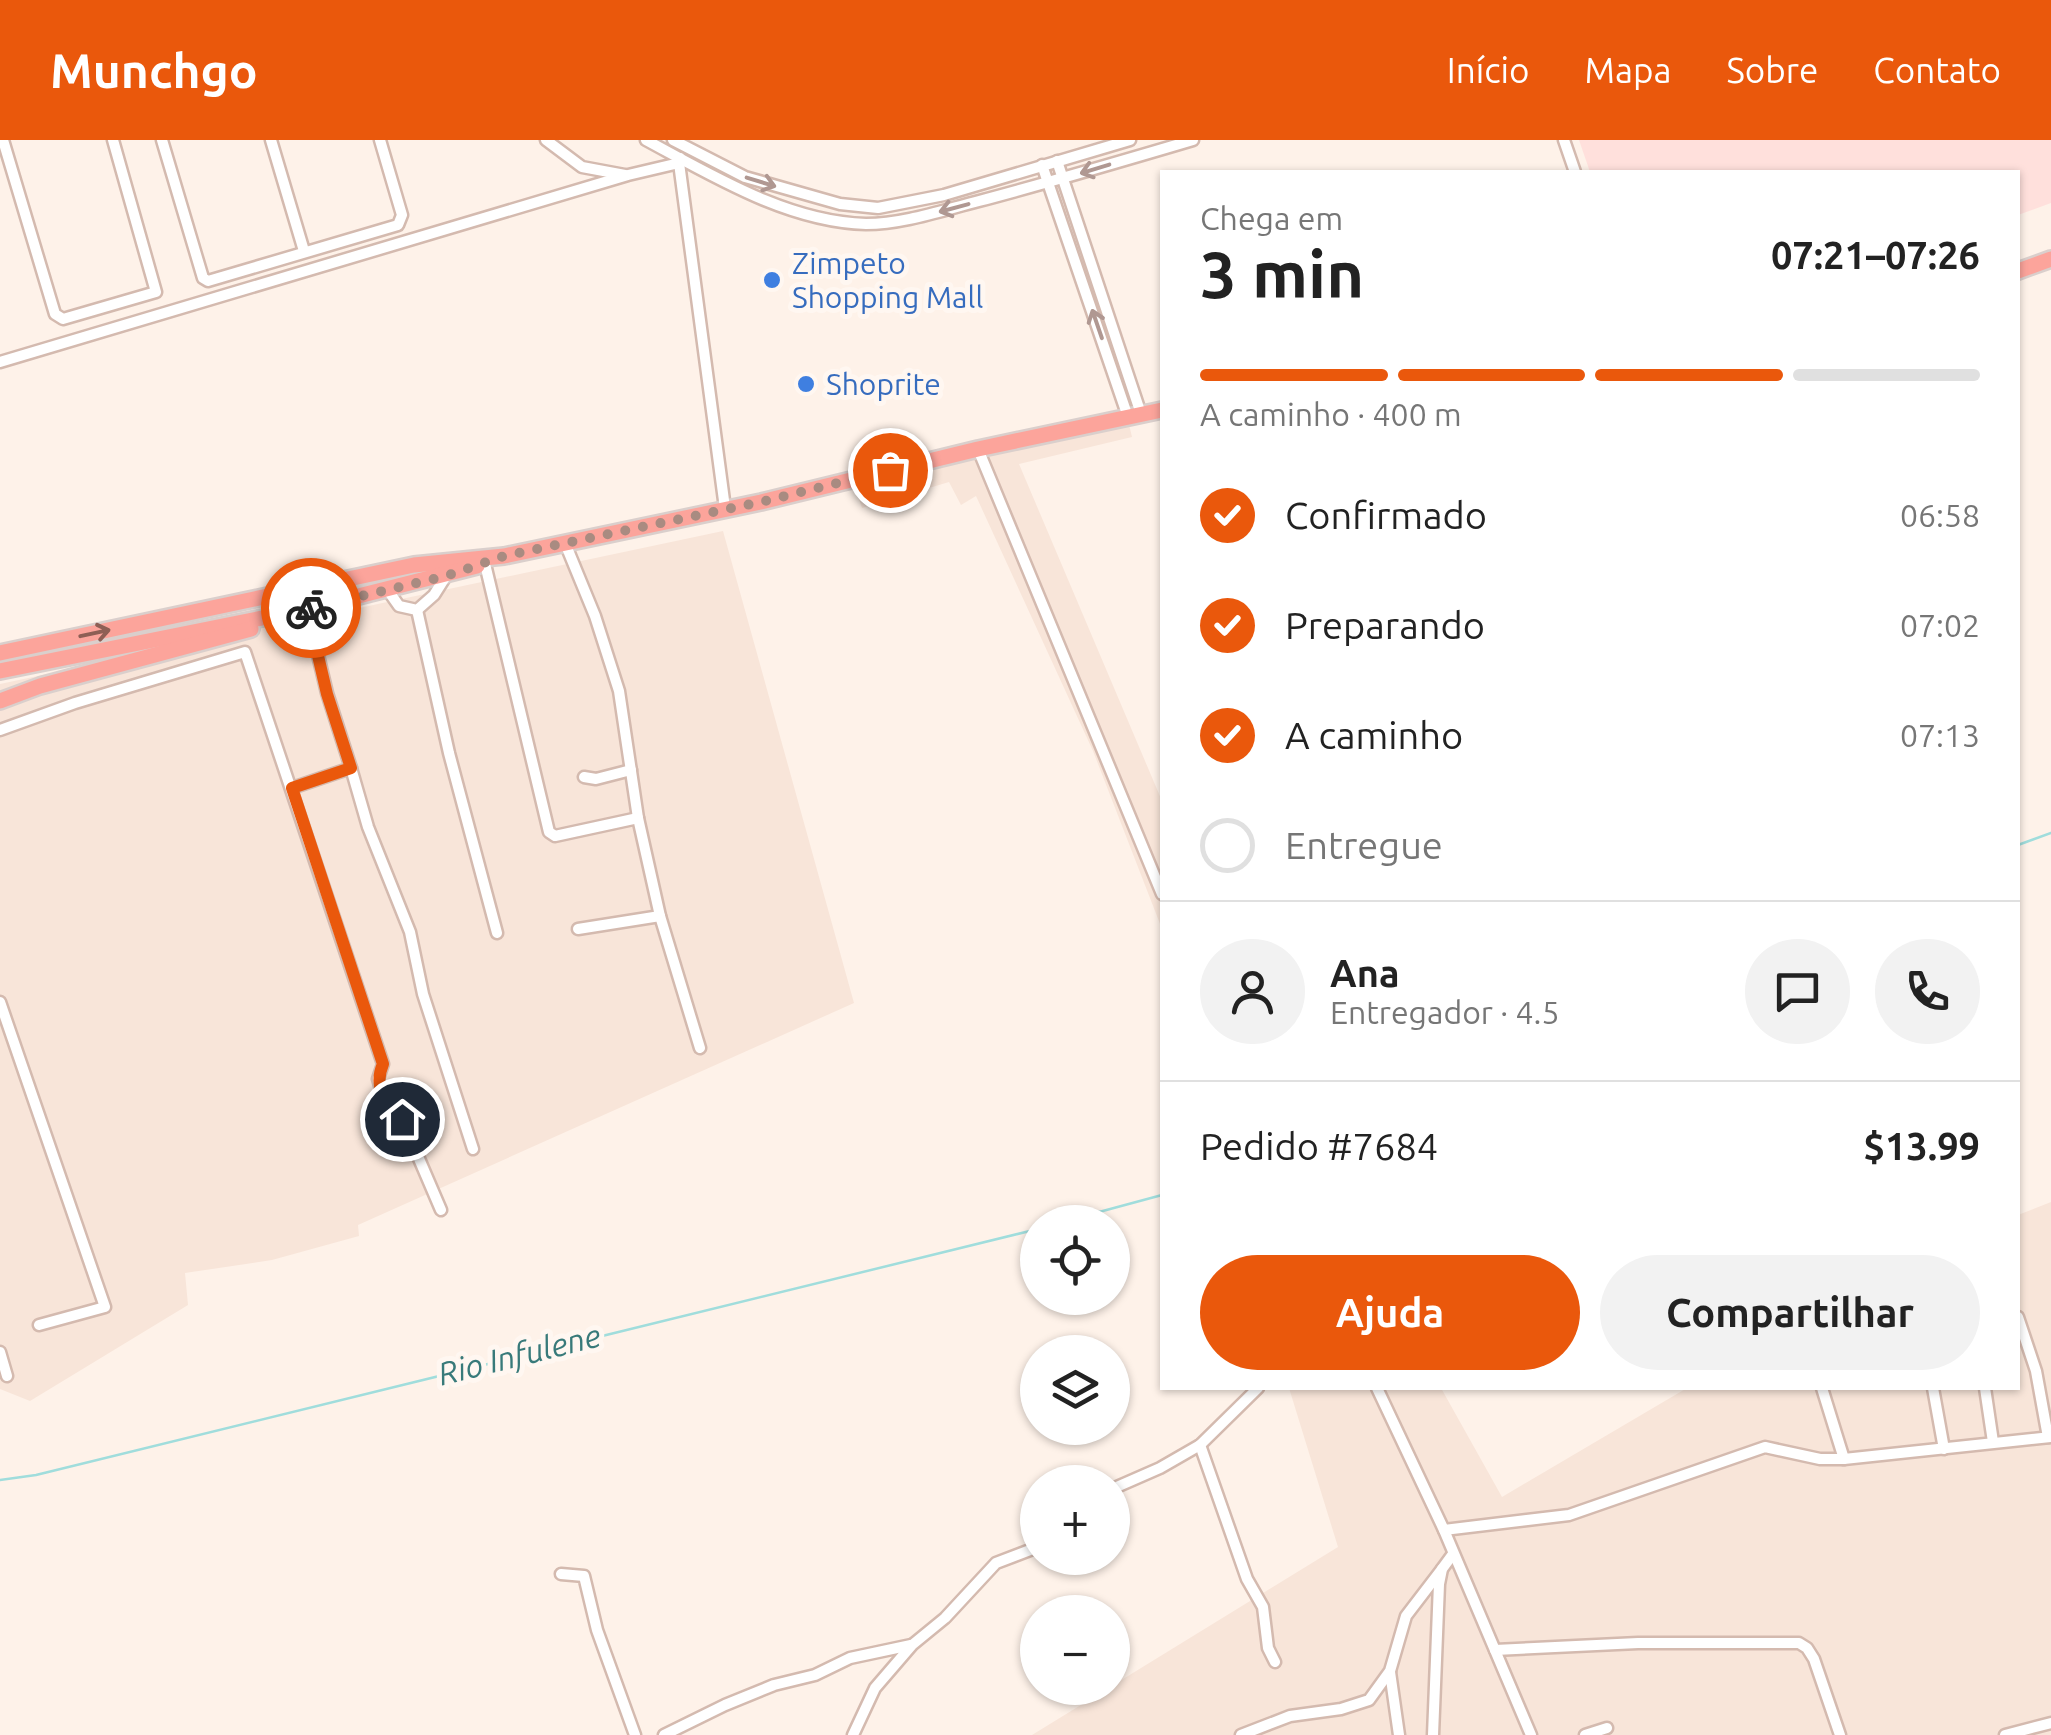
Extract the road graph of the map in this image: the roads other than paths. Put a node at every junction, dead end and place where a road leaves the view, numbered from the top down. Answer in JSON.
{"nodes":[{"id":1,"x":3,"y":140,"type":"edge"},
{"id":2,"x":113,"y":140,"type":"edge"},
{"id":3,"x":162,"y":140,"type":"edge"},
{"id":4,"x":272,"y":140,"type":"edge"},
{"id":5,"x":380,"y":140,"type":"edge"},
{"id":6,"x":546,"y":140,"type":"edge"},
{"id":7,"x":646,"y":140,"type":"edge"},
{"id":8,"x":673,"y":140,"type":"edge"},
{"id":9,"x":1130,"y":140,"type":"edge"},
{"id":10,"x":1193,"y":140,"type":"edge"},
{"id":11,"x":1564,"y":140,"type":"edge"},
{"id":12,"x":679,"y":161,"type":"junction"},
{"id":13,"x":1058,"y":161,"type":"junction"},
{"id":14,"x":1042,"y":164,"type":"junction"},
{"id":15,"x":1574,"y":170,"type":"edge"},
{"id":16,"x":628,"y":175,"type":"junction"},
{"id":17,"x":1064,"y":179,"type":"junction"},
{"id":18,"x":1049,"y":184,"type":"junction"},
{"id":19,"x":304,"y":251,"type":"junction"},
{"id":20,"x":2051,"y":259,"type":"edge"},
{"id":21,"x":2020,"y":270,"type":"edge"},
{"id":22,"x":0,"y":362,"type":"edge"},
{"id":23,"x":1160,"y":410,"type":"edge"},
{"id":24,"x":1135,"y":415,"type":"junction"},
{"id":25,"x":978,"y":449,"type":"junction"},
{"id":26,"x":725,"y":508,"type":"junction"},
{"id":27,"x":564,"y":543,"type":"junction"},
{"id":28,"x":504,"y":556,"type":"junction"},
{"id":29,"x":485,"y":564,"type":"junction"},
{"id":30,"x":446,"y":576,"type":"junction"},
{"id":31,"x":387,"y":589,"type":"junction"},
{"id":32,"x":304,"y":609,"type":"junction"},
{"id":33,"x":417,"y":610,"type":"junction"},
{"id":34,"x":239,"y":632,"type":"junction"},
{"id":35,"x":245,"y":652,"type":"junction"},
{"id":36,"x":0,"y":653,"type":"edge"},
{"id":37,"x":0,"y":671,"type":"edge"},
{"id":38,"x":0,"y":701,"type":"edge"},
{"id":39,"x":0,"y":730,"type":"edge"},
{"id":40,"x":351,"y":768,"type":"junction"},
{"id":41,"x":631,"y":770,"type":"junction"},
{"id":42,"x":584,"y":776,"type":"dead end"},
{"id":43,"x":292,"y":788,"type":"junction"},
{"id":44,"x":638,"y":818,"type":"junction"},
{"id":45,"x":1160,"y":889,"type":"edge"},
{"id":46,"x":660,"y":916,"type":"junction"},
{"id":47,"x":578,"y":929,"type":"dead end"},
{"id":48,"x":497,"y":933,"type":"dead end"},
{"id":49,"x":0,"y":1002,"type":"edge"},
{"id":50,"x":700,"y":1048,"type":"dead end"},
{"id":51,"x":472,"y":1148,"type":"dead end"},
{"id":52,"x":440,"y":1210,"type":"dead end"},
{"id":53,"x":2020,"y":1323,"type":"edge"},
{"id":54,"x":39,"y":1325,"type":"dead end"},
{"id":55,"x":0,"y":1352,"type":"edge"},
{"id":56,"x":6,"y":1376,"type":"dead end"},
{"id":57,"x":1256,"y":1390,"type":"edge"},
{"id":58,"x":1377,"y":1390,"type":"edge"},
{"id":59,"x":1823,"y":1390,"type":"edge"},
{"id":60,"x":1932,"y":1390,"type":"edge"},
{"id":61,"x":1985,"y":1390,"type":"edge"},
{"id":62,"x":2050,"y":1437,"type":"edge"},
{"id":63,"x":1993,"y":1442,"type":"junction"},
{"id":64,"x":1200,"y":1444,"type":"junction"},
{"id":65,"x":1944,"y":1449,"type":"junction"},
{"id":66,"x":1844,"y":1459,"type":"junction"},
{"id":67,"x":1130,"y":1480,"type":"edge"},
{"id":68,"x":1444,"y":1530,"type":"junction"},
{"id":69,"x":1020,"y":1554,"type":"edge"},
{"id":70,"x":1453,"y":1554,"type":"junction"},
{"id":71,"x":1442,"y":1569,"type":"junction"},
{"id":72,"x":561,"y":1574,"type":"dead end"},
{"id":73,"x":912,"y":1645,"type":"junction"},
{"id":74,"x":1495,"y":1650,"type":"junction"},
{"id":75,"x":1274,"y":1662,"type":"dead end"},
{"id":76,"x":1390,"y":1672,"type":"junction"},
{"id":77,"x":1369,"y":1700,"type":"junction"},
{"id":78,"x":1394,"y":1708,"type":"junction"},
{"id":79,"x":2051,"y":1723,"type":"edge"},
{"id":80,"x":1608,"y":1728,"type":"dead end"},
{"id":81,"x":636,"y":1735,"type":"edge"},
{"id":82,"x":664,"y":1735,"type":"edge"},
{"id":83,"x":854,"y":1735,"type":"edge"},
{"id":84,"x":1241,"y":1735,"type":"edge"},
{"id":85,"x":1399,"y":1735,"type":"edge"},
{"id":86,"x":1433,"y":1735,"type":"edge"},
{"id":87,"x":1531,"y":1735,"type":"edge"},
{"id":88,"x":1585,"y":1735,"type":"edge"},
{"id":89,"x":1840,"y":1735,"type":"edge"},
{"id":90,"x":2005,"y":1735,"type":"edge"}],
"edges":[{"from":1,"to":2,"type":"street"},
{"from":3,"to":19,"type":"street"},
{"from":4,"to":19,"type":"street"},
{"from":5,"to":19,"type":"street"},
{"from":6,"to":16,"type":"street"},
{"from":7,"to":12,"type":"street"},
{"from":8,"to":14,"type":"street","one_way":true},
{"from":9,"to":13,"type":"street"},
{"from":10,"to":17,"type":"street","one_way":true},
{"from":11,"to":15,"type":"street"},
{"from":12,"to":16,"type":"street"},
{"from":18,"to":12,"type":"street","one_way":true},
{"from":12,"to":26,"type":"street"},
{"from":13,"to":14,"type":"street"},
{"from":13,"to":17,"type":"street"},
{"from":14,"to":18,"type":"street"},
{"from":16,"to":22,"type":"street"},
{"from":17,"to":18,"type":"street"},
{"from":17,"to":24,"type":"street"},
{"from":24,"to":18,"type":"street","one_way":true},
{"from":20,"to":21,"type":"highway"},
{"from":23,"to":24,"type":"highway"},
{"from":24,"to":25,"type":"highway"},
{"from":25,"to":26,"type":"highway"},
{"from":25,"to":45,"type":"street"},
{"from":26,"to":27,"type":"highway"},
{"from":27,"to":28,"type":"highway"},
{"from":27,"to":41,"type":"street"},
{"from":28,"to":29,"type":"highway"},
{"from":36,"to":28,"type":"highway","one_way":true},
{"from":29,"to":30,"type":"highway"},
{"from":29,"to":44,"type":"street"},
{"from":30,"to":31,"type":"highway"},
{"from":30,"to":33,"type":"street"},
{"from":31,"to":32,"type":"highway"},
{"from":31,"to":33,"type":"street"},
{"from":32,"to":34,"type":"highway"},
{"from":32,"to":37,"type":"highway"},
{"from":32,"to":40,"type":"street"},
{"from":33,"to":48,"type":"street"},
{"from":34,"to":35,"type":"street"},
{"from":34,"to":38,"type":"highway"},
{"from":35,"to":39,"type":"street"},
{"from":35,"to":43,"type":"street"},
{"from":40,"to":43,"type":"street"},
{"from":40,"to":51,"type":"street"},
{"from":41,"to":42,"type":"street"},
{"from":41,"to":44,"type":"street"},
{"from":43,"to":52,"type":"street"},
{"from":44,"to":46,"type":"street"},
{"from":46,"to":47,"type":"street"},
{"from":46,"to":50,"type":"street"},
{"from":49,"to":54,"type":"street"},
{"from":53,"to":62,"type":"street"},
{"from":55,"to":56,"type":"street"},
{"from":57,"to":64,"type":"street"},
{"from":58,"to":68,"type":"street"},
{"from":59,"to":66,"type":"street"},
{"from":60,"to":65,"type":"street"},
{"from":61,"to":63,"type":"street"},
{"from":62,"to":63,"type":"street"},
{"from":63,"to":65,"type":"street"},
{"from":64,"to":67,"type":"street"},
{"from":64,"to":75,"type":"street"},
{"from":65,"to":66,"type":"street"},
{"from":66,"to":68,"type":"street"},
{"from":68,"to":70,"type":"street"},
{"from":69,"to":73,"type":"street"},
{"from":70,"to":71,"type":"street"},
{"from":70,"to":74,"type":"street"},
{"from":71,"to":76,"type":"street"},
{"from":71,"to":86,"type":"street"},
{"from":72,"to":81,"type":"street"},
{"from":73,"to":82,"type":"street"},
{"from":73,"to":83,"type":"street"},
{"from":74,"to":87,"type":"street"},
{"from":74,"to":89,"type":"street"},
{"from":76,"to":77,"type":"street"},
{"from":76,"to":78,"type":"street"},
{"from":77,"to":78,"type":"street"},
{"from":77,"to":84,"type":"street"},
{"from":78,"to":85,"type":"street"},
{"from":79,"to":90,"type":"street"},
{"from":80,"to":88,"type":"street"}]}
